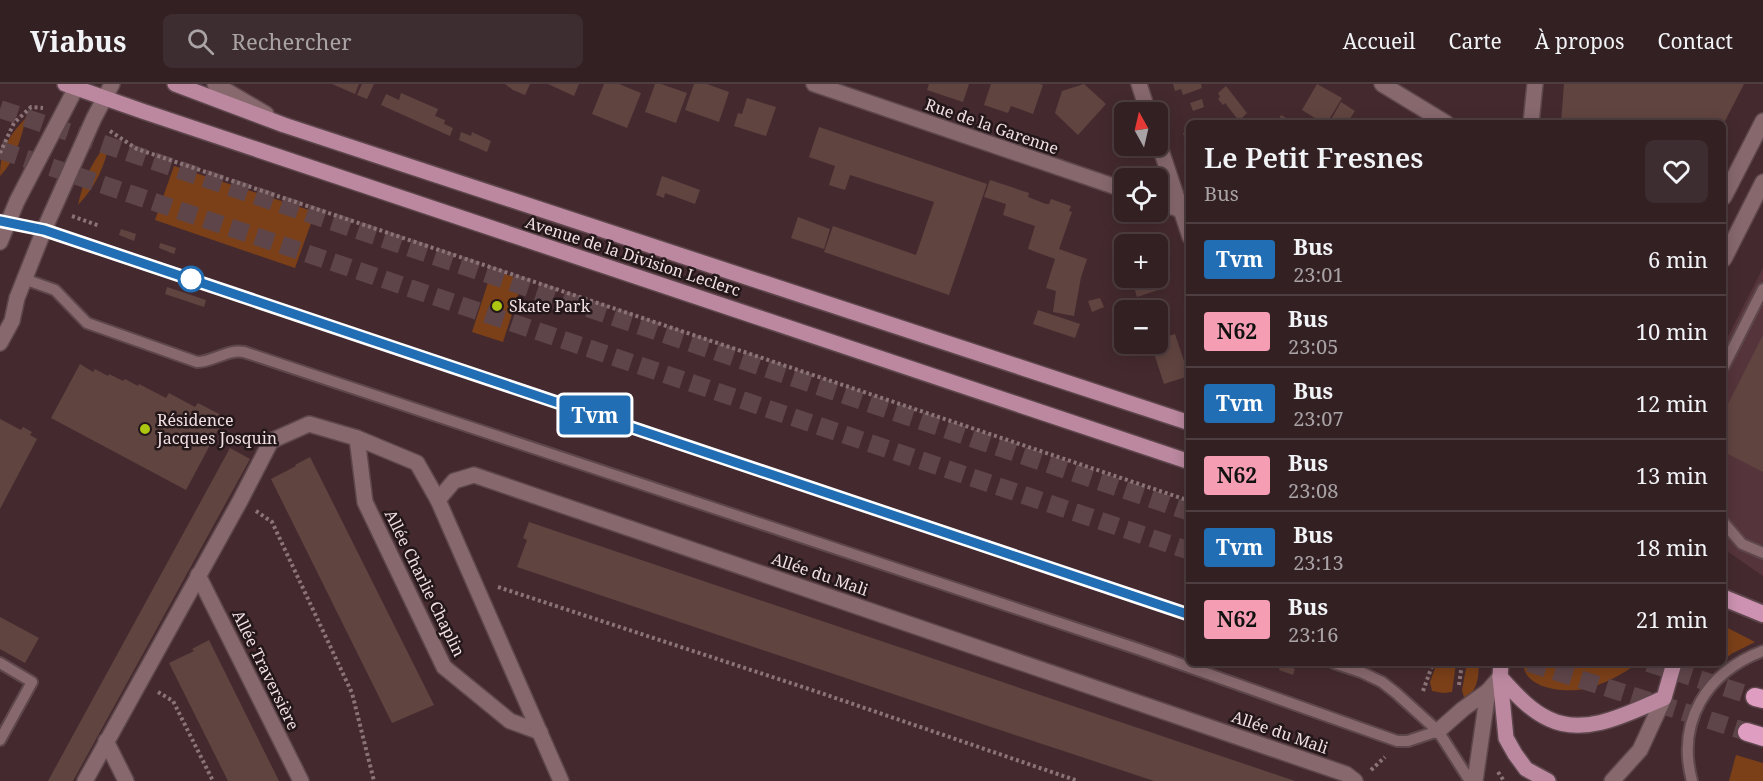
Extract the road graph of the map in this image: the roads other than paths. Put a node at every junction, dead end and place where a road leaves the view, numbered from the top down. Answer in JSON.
{"nodes":[{"id":1,"x":112,"y":84,"type":"edge"},
{"id":2,"x":175,"y":84,"type":"edge"},
{"id":3,"x":215,"y":84,"type":"edge"},
{"id":4,"x":1139,"y":84,"type":"edge"},
{"id":5,"x":1382,"y":84,"type":"edge"},
{"id":6,"x":1535,"y":84,"type":"edge"},
{"id":7,"x":73,"y":85,"type":"edge"},
{"id":8,"x":823,"y":85,"type":"edge"},
{"id":9,"x":104,"y":98,"type":"junction"},
{"id":10,"x":1145,"y":102,"type":"edge"},
{"id":11,"x":1441,"y":120,"type":"edge"},
{"id":12,"x":1531,"y":120,"type":"edge"},
{"id":13,"x":1763,"y":120,"type":"edge"},
{"id":14,"x":284,"y":125,"type":"junction"},
{"id":15,"x":1163,"y":156,"type":"edge"},
{"id":16,"x":1763,"y":182,"type":"edge"},
{"id":17,"x":1114,"y":186,"type":"edge"},
{"id":18,"x":1726,"y":193,"type":"edge"},
{"id":19,"x":1168,"y":205,"type":"edge"},
{"id":20,"x":1181,"y":210,"type":"junction"},
{"id":21,"x":4,"y":222,"type":"edge"},
{"id":22,"x":1186,"y":225,"type":"edge"},
{"id":23,"x":44,"y":230,"type":"junction"},
{"id":24,"x":0,"y":242,"type":"edge"},
{"id":25,"x":1726,"y":255,"type":"edge"},
{"id":26,"x":24,"y":279,"type":"junction"},
{"id":27,"x":1763,"y":290,"type":"edge"},
{"id":28,"x":17,"y":298,"type":"junction"},
{"id":29,"x":0,"y":318,"type":"edge"},
{"id":30,"x":0,"y":343,"type":"edge"},
{"id":31,"x":1726,"y":362,"type":"edge"},
{"id":32,"x":1186,"y":422,"type":"edge"},
{"id":33,"x":357,"y":438,"type":"junction"},
{"id":34,"x":1186,"y":461,"type":"edge"},
{"id":35,"x":438,"y":500,"type":"junction"},
{"id":36,"x":1726,"y":525,"type":"edge"},
{"id":37,"x":1763,"y":553,"type":"edge"},
{"id":38,"x":198,"y":575,"type":"junction"},
{"id":39,"x":1726,"y":599,"type":"edge"},
{"id":40,"x":1186,"y":614,"type":"edge"},
{"id":41,"x":1763,"y":614,"type":"edge"},
{"id":42,"x":1763,"y":651,"type":"edge"},
{"id":43,"x":0,"y":663,"type":"edge"},
{"id":44,"x":1343,"y":666,"type":"edge"},
{"id":45,"x":1673,"y":666,"type":"edge"},
{"id":46,"x":1500,"y":670,"type":"edge"},
{"id":47,"x":1488,"y":691,"type":"junction"},
{"id":48,"x":1664,"y":698,"type":"junction"},
{"id":49,"x":1438,"y":731,"type":"junction"},
{"id":50,"x":540,"y":732,"type":"junction"},
{"id":51,"x":0,"y":740,"type":"edge"},
{"id":52,"x":106,"y":741,"type":"junction"},
{"id":53,"x":1356,"y":776,"type":"edge"},
{"id":54,"x":85,"y":781,"type":"edge"},
{"id":55,"x":126,"y":781,"type":"edge"},
{"id":56,"x":301,"y":781,"type":"edge"},
{"id":57,"x":561,"y":781,"type":"edge"},
{"id":58,"x":1470,"y":781,"type":"edge"},
{"id":59,"x":1475,"y":781,"type":"edge"},
{"id":60,"x":1548,"y":781,"type":"edge"},
{"id":61,"x":1612,"y":781,"type":"edge"},
{"id":62,"x":1692,"y":781,"type":"edge"}],
"edges":[{"from":1,"to":9,"type":"street"},
{"from":2,"to":14,"type":"main road","name":"Avenue de la Division Leclerc"},
{"from":3,"to":14,"type":"street"},
{"from":4,"to":10,"type":"street"},
{"from":5,"to":11,"type":"street"},
{"from":6,"to":12,"type":"street"},
{"from":7,"to":9,"type":"main road","name":"Avenue de la Division Leclerc"},
{"from":7,"to":21,"type":"street"},
{"from":8,"to":17,"type":"street","name":"Rue de la Garenne"},
{"from":9,"to":23,"type":"street"},
{"from":9,"to":34,"type":"main road","name":"Avenue de la Division Leclerc"},
{"from":13,"to":18,"type":"street"},
{"from":14,"to":32,"type":"main road","name":"Avenue de la Division Leclerc"},
{"from":15,"to":20,"type":"street"},
{"from":16,"to":25,"type":"street"},
{"from":19,"to":20,"type":"street"},
{"from":20,"to":22,"type":"street"},
{"from":21,"to":23,"type":"lane"},
{"from":21,"to":24,"type":"street"},
{"from":23,"to":26,"type":"street"},
{"from":23,"to":40,"type":"lane"},
{"from":26,"to":28,"type":"street"},
{"from":26,"to":49,"type":"lane"},
{"from":27,"to":31,"type":"lane"},
{"from":28,"to":29,"type":"street"},
{"from":28,"to":30,"type":"street"},
{"from":33,"to":35,"type":"street"},
{"from":33,"to":38,"type":"street"},
{"from":33,"to":50,"type":"street","name":"Allée Charlie Chaplin"},
{"from":35,"to":50,"type":"street"},
{"from":35,"to":53,"type":"street","name":"Allée du Mali"},
{"from":36,"to":37,"type":"lane"},
{"from":38,"to":52,"type":"street"},
{"from":38,"to":56,"type":"street","name":"Allée Traversière"},
{"from":39,"to":41,"type":"highway"},
{"from":42,"to":62,"type":"lane"},
{"from":43,"to":51,"type":"lane"},
{"from":44,"to":49,"type":"lane"},
{"from":45,"to":48,"type":"main road"},
{"from":46,"to":47,"type":"street"},
{"from":46,"to":48,"type":"main road"},
{"from":46,"to":60,"type":"main road"},
{"from":47,"to":49,"type":"street"},
{"from":47,"to":59,"type":"street"},
{"from":48,"to":61,"type":"street"},
{"from":49,"to":58,"type":"lane"},
{"from":50,"to":57,"type":"street"},
{"from":52,"to":54,"type":"street"},
{"from":52,"to":55,"type":"street"}]}
